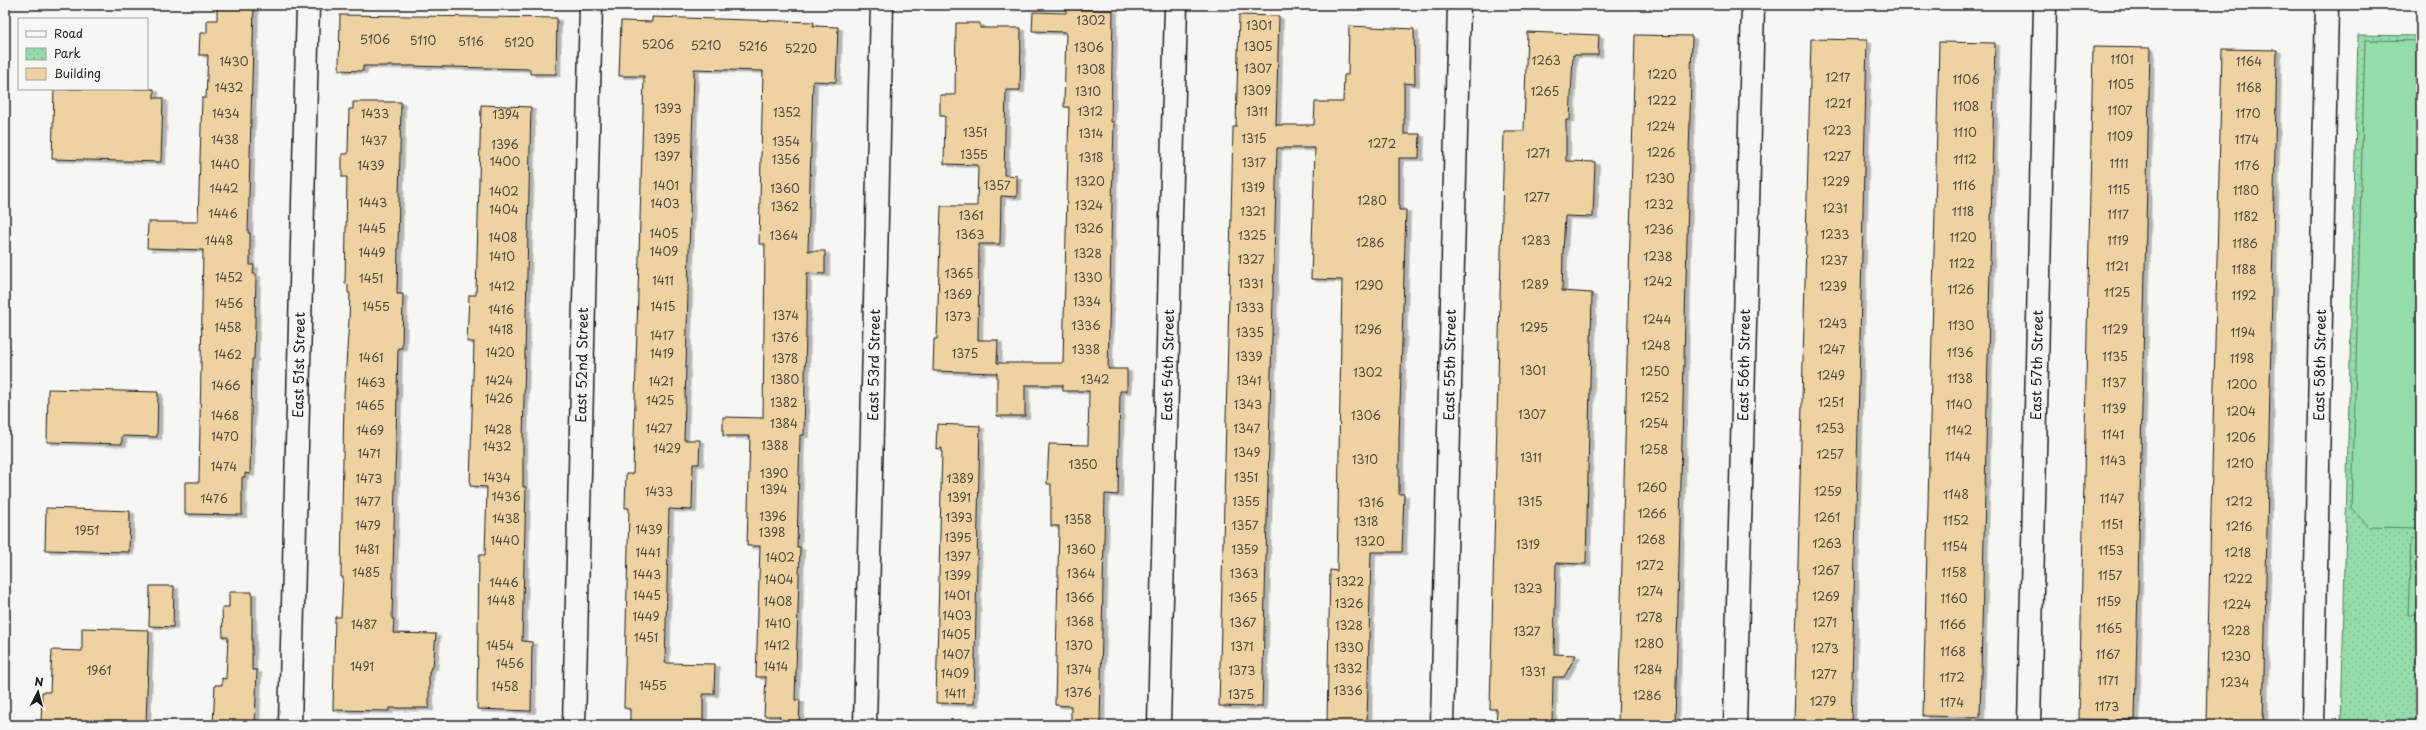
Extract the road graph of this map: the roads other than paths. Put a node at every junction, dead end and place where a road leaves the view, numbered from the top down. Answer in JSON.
{"nodes":[{"id":1,"x":308,"y":5,"type":"edge"},
{"id":2,"x":591,"y":5,"type":"edge"},
{"id":3,"x":882,"y":5,"type":"edge"},
{"id":4,"x":1176,"y":5,"type":"edge"},
{"id":5,"x":1459,"y":5,"type":"edge"},
{"id":6,"x":1753,"y":5,"type":"edge"},
{"id":7,"x":2045,"y":5,"type":"edge"},
{"id":8,"x":2327,"y":5,"type":"edge"},
{"id":9,"x":290,"y":725,"type":"edge"},
{"id":10,"x":574,"y":725,"type":"edge"},
{"id":11,"x":865,"y":725,"type":"edge"},
{"id":12,"x":1159,"y":725,"type":"edge"},
{"id":13,"x":1442,"y":725,"type":"edge"},
{"id":14,"x":1735,"y":725,"type":"edge"},
{"id":15,"x":2029,"y":725,"type":"edge"},
{"id":16,"x":2313,"y":725,"type":"edge"}],
"edges":[{"from":1,"to":9,"type":"street","name":"East 51st Street"},
{"from":2,"to":10,"type":"street","name":"East 52nd Street"},
{"from":3,"to":11,"type":"street","name":"East 53rd Street"},
{"from":4,"to":12,"type":"street","name":"East 54th Street"},
{"from":5,"to":13,"type":"street","name":"East 55th Street"},
{"from":6,"to":14,"type":"street","name":"East 56th Street"},
{"from":7,"to":15,"type":"street","name":"East 57th Street"},
{"from":8,"to":16,"type":"street","name":"East 58th Street"}]}
